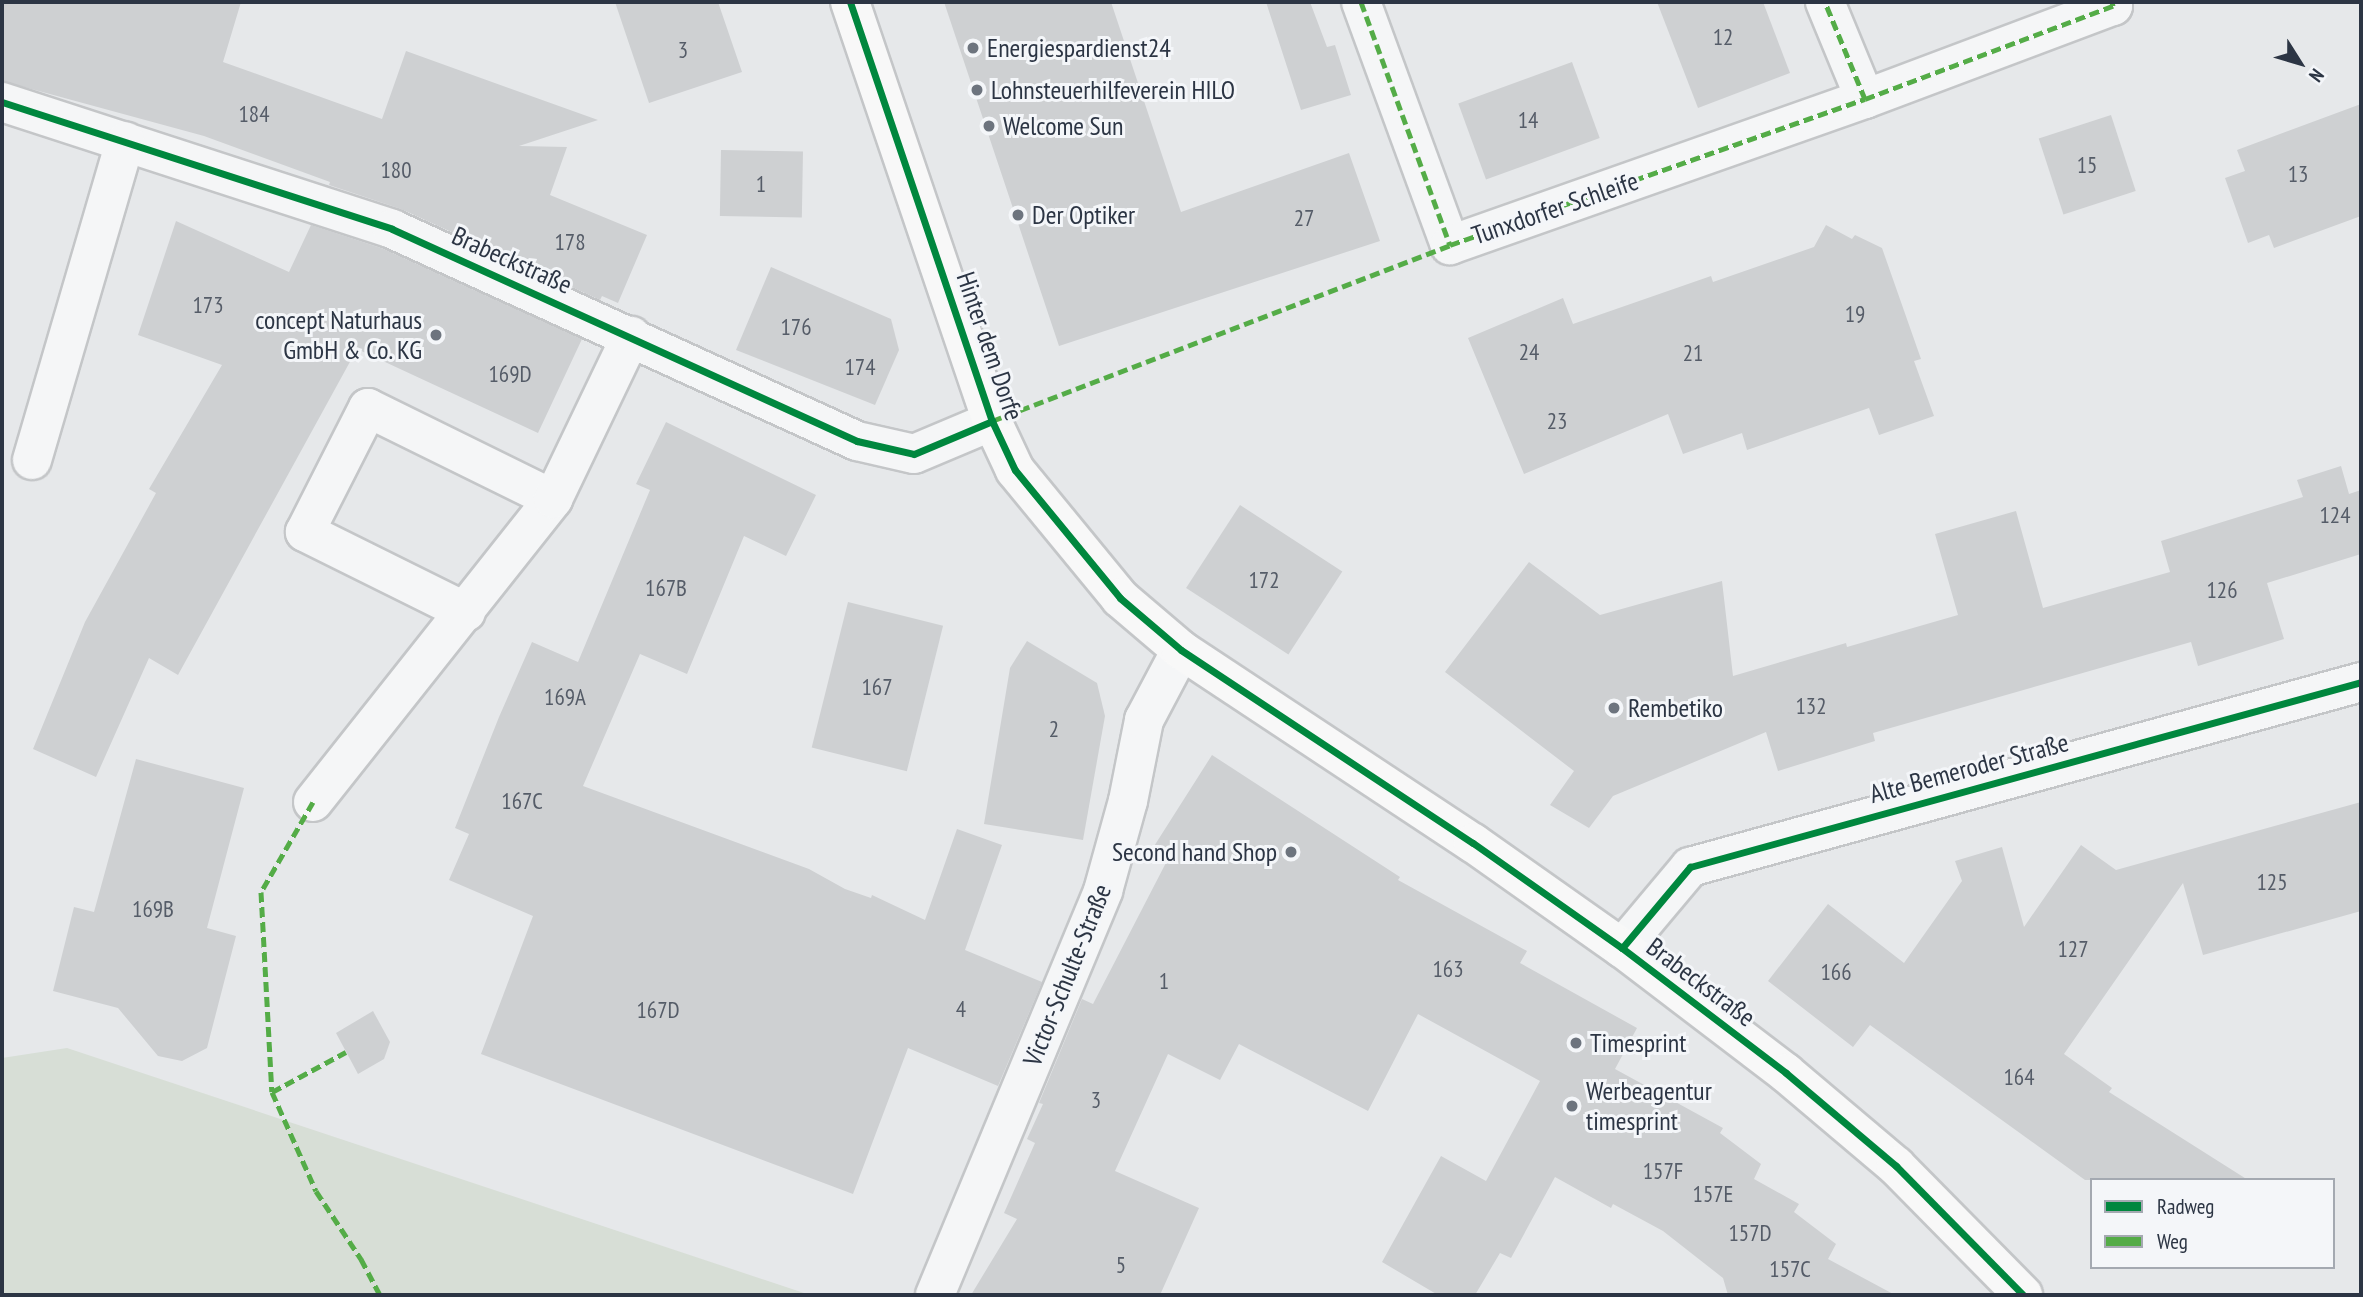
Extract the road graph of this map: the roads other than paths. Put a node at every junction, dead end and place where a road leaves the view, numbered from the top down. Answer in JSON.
{"nodes":[{"id":1,"x":850,"y":2,"type":"edge"},
{"id":2,"x":1361,"y":2,"type":"edge"},
{"id":3,"x":1825,"y":2,"type":"edge"},
{"id":4,"x":2112,"y":2,"type":"edge"},
{"id":5,"x":1865,"y":99,"type":"junction"},
{"id":6,"x":2,"y":102,"type":"edge"},
{"id":7,"x":125,"y":141,"type":"junction"},
{"id":8,"x":631,"y":336,"type":"junction"},
{"id":9,"x":992,"y":421,"type":"junction"},
{"id":10,"x":32,"y":460,"type":"dead end"},
{"id":11,"x":553,"y":499,"type":"junction"},
{"id":12,"x":466,"y":612,"type":"junction"},
{"id":13,"x":1181,"y":650,"type":"junction"},
{"id":14,"x":2361,"y":682,"type":"edge"},
{"id":15,"x":313,"y":802,"type":"dead end"},
{"id":16,"x":1622,"y":948,"type":"junction"},
{"id":17,"x":935,"y":1295,"type":"edge"},
{"id":18,"x":2023,"y":1295,"type":"edge"}],
"edges":[{"from":1,"to":9,"type":"main road","name":"Hinter dem Dorfe"},
{"from":2,"to":5,"type":"street","name":"Tunxdorfer Schleife"},
{"from":3,"to":5,"type":"street"},
{"from":4,"to":5,"type":"street","name":"Tunxdorfer Schleife"},
{"from":6,"to":7,"type":"street","name":"Brabeckstraße"},
{"from":7,"to":8,"type":"street","name":"Brabeckstraße"},
{"from":7,"to":10,"type":"street"},
{"from":8,"to":9,"type":"street","name":"Brabeckstraße"},
{"from":8,"to":11,"type":"street"},
{"from":9,"to":13,"type":"main road","name":"Hinter dem Dorfe"},
{"from":11,"to":12,"type":"street"},
{"from":11,"to":12,"type":"street"},
{"from":12,"to":15,"type":"street"},
{"from":13,"to":16,"type":"main road","name":"Brabeckstraße"},
{"from":13,"to":17,"type":"street","name":"Victor-Schulte-Straße"},
{"from":14,"to":16,"type":"street","name":"Alte Bemeroder Straße"},
{"from":16,"to":18,"type":"main road","name":"Brabeckstraße"}]}
